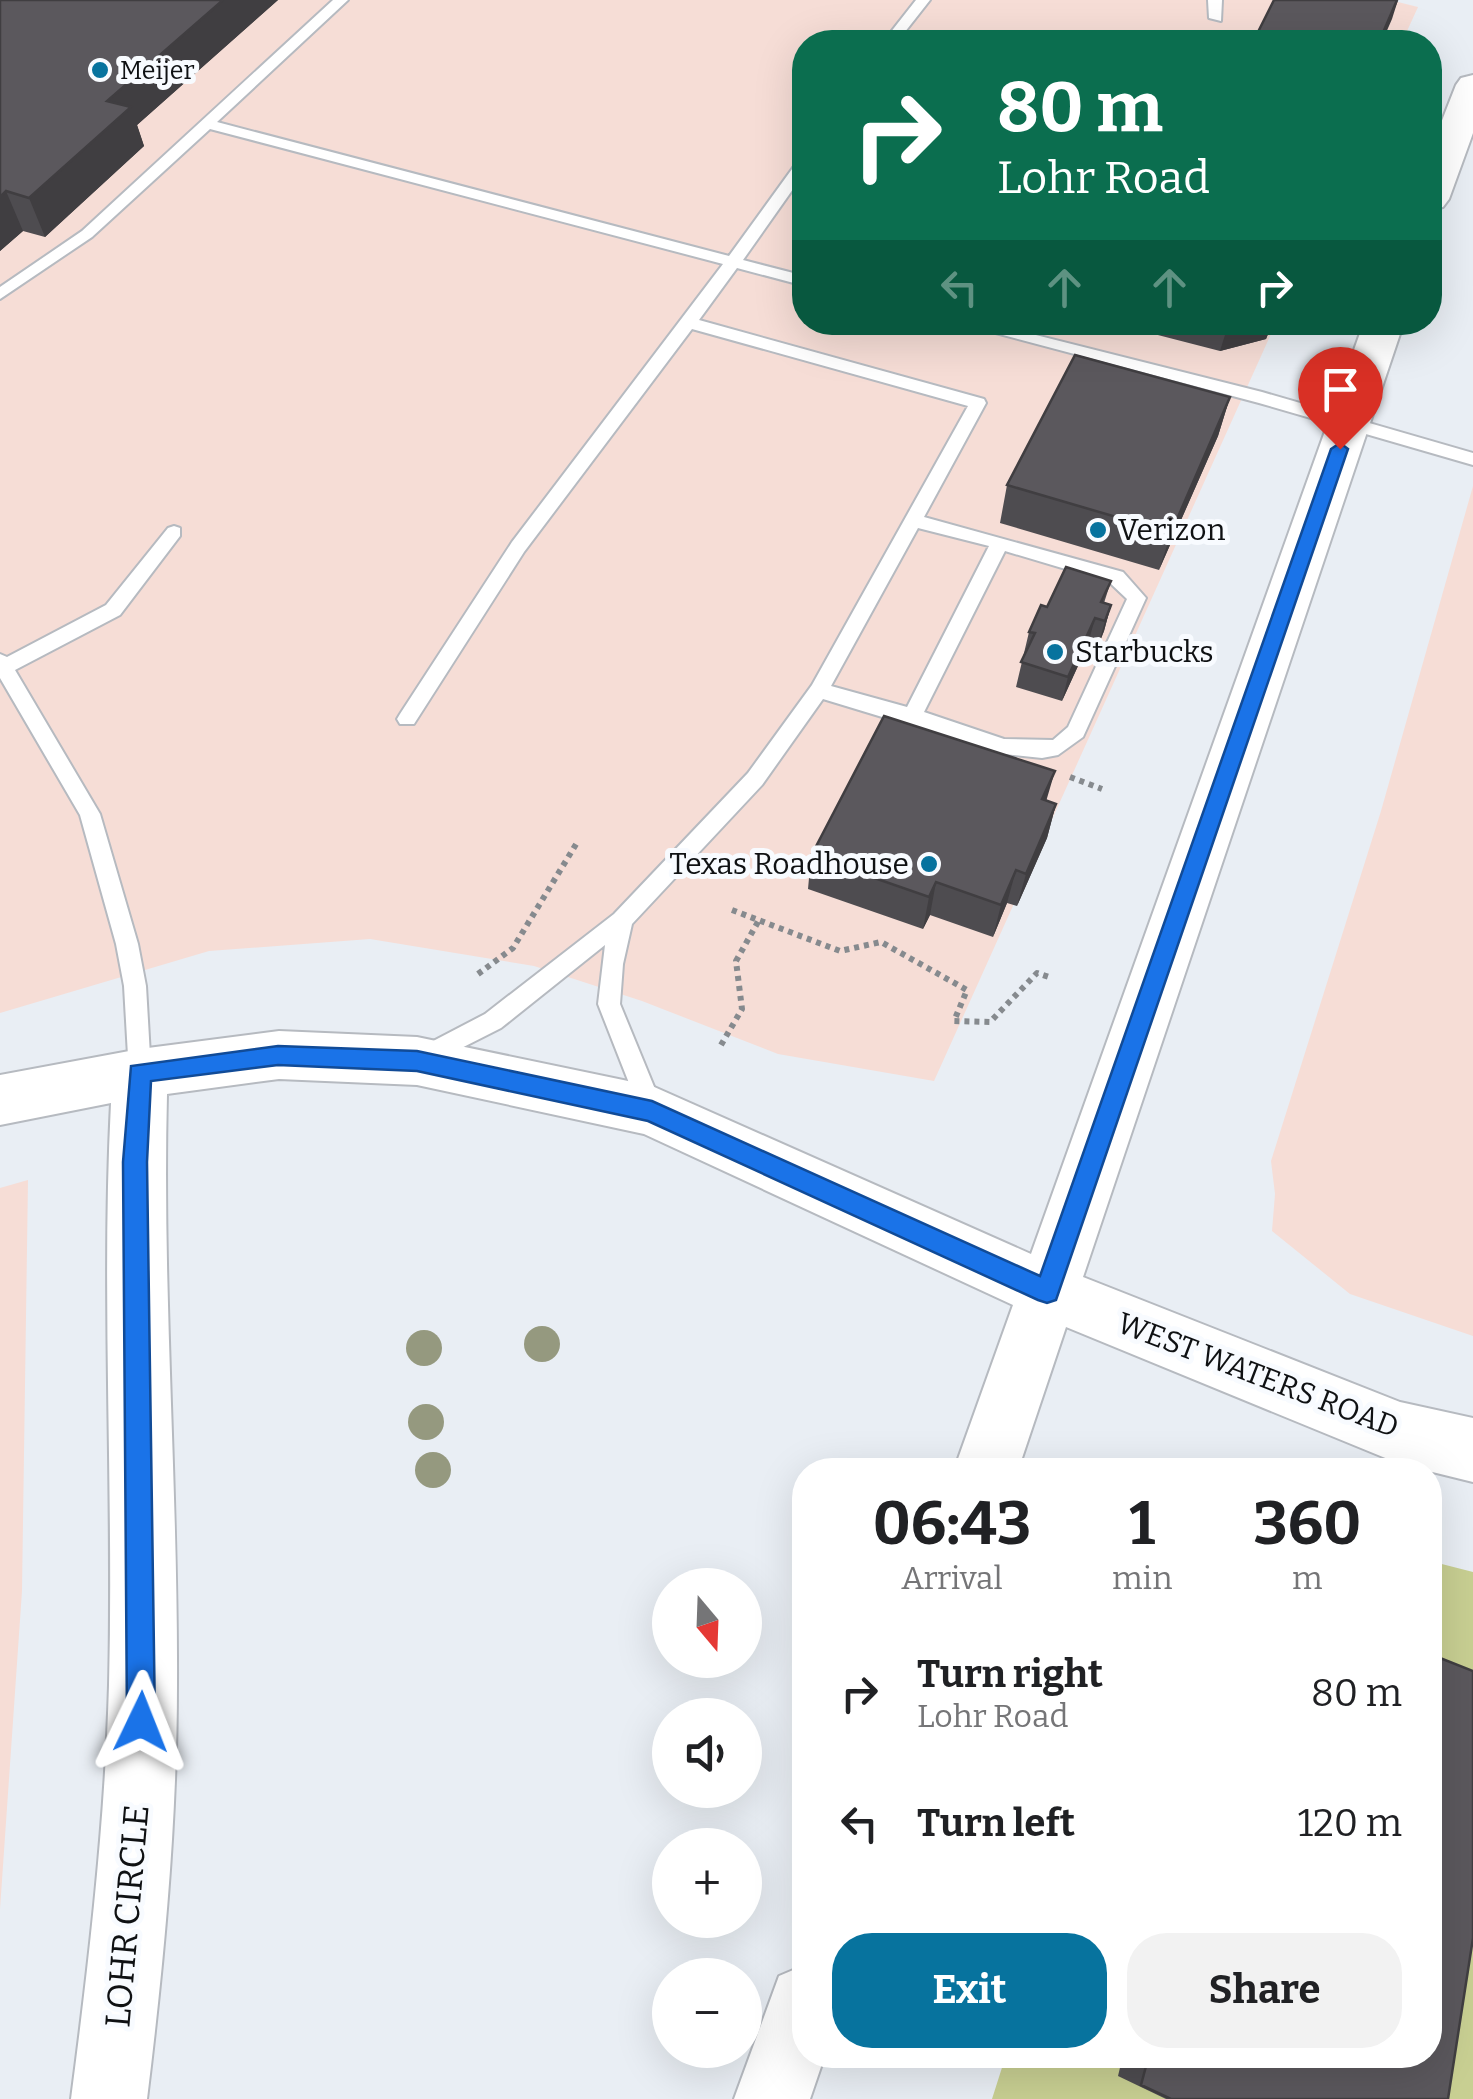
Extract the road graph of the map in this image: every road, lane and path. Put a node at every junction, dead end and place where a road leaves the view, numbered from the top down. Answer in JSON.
{"nodes":[{"id":1,"x":341,"y":0,"type":"edge"},
{"id":2,"x":923,"y":0,"type":"edge"},
{"id":3,"x":1215,"y":0,"type":"edge"},
{"id":4,"x":1216,"y":18,"type":"dead end"},
{"id":5,"x":899,"y":30,"type":"edge"},
{"id":6,"x":1473,"y":85,"type":"edge"},
{"id":7,"x":208,"y":124,"type":"junction"},
{"id":8,"x":1442,"y":167,"type":"edge"},
{"id":9,"x":792,"y":179,"type":"edge"},
{"id":10,"x":734,"y":262,"type":"junction"},
{"id":11,"x":792,"y":277,"type":"edge"},
{"id":12,"x":0,"y":294,"type":"edge"},
{"id":13,"x":689,"y":323,"type":"junction"},
{"id":14,"x":1012,"y":335,"type":"edge"},
{"id":15,"x":1379,"y":335,"type":"edge"},
{"id":16,"x":1349,"y":422,"type":"junction"},
{"id":17,"x":1473,"y":459,"type":"edge"},
{"id":18,"x":912,"y":520,"type":"junction"},
{"id":19,"x":174,"y":532,"type":"dead end"},
{"id":20,"x":1000,"y":544,"type":"junction"},
{"id":21,"x":2,"y":666,"type":"edge"},
{"id":22,"x":819,"y":690,"type":"junction"},
{"id":23,"x":912,"y":716,"type":"junction"},
{"id":24,"x":407,"y":719,"type":"dead end"},
{"id":25,"x":578,"y":841,"type":"dead end"},
{"id":26,"x":732,"y":910,"type":"dead end"},
{"id":27,"x":622,"y":920,"type":"junction"},
{"id":28,"x":759,"y":920,"type":"junction"},
{"id":29,"x":478,"y":974,"type":"dead end"},
{"id":30,"x":1052,"y":978,"type":"dead end"},
{"id":31,"x":721,"y":1045,"type":"dead end"},
{"id":32,"x":417,"y":1061,"type":"junction"},
{"id":33,"x":140,"y":1073,"type":"junction"},
{"id":34,"x":0,"y":1100,"type":"edge"},
{"id":35,"x":652,"y":1111,"type":"junction"},
{"id":36,"x":1047,"y":1292,"type":"junction"},
{"id":37,"x":1473,"y":1450,"type":"edge"},
{"id":38,"x":990,"y":1458,"type":"edge"},
{"id":39,"x":792,"y":2040,"type":"edge"},
{"id":40,"x":109,"y":2099,"type":"edge"},
{"id":41,"x":772,"y":2099,"type":"edge"}],
"edges":[{"from":1,"to":7,"type":"lane"},
{"from":2,"to":5,"type":"lane"},
{"from":3,"to":4,"type":"lane"},
{"from":6,"to":8,"type":"street"},
{"from":7,"to":10,"type":"lane"},
{"from":7,"to":12,"type":"lane"},
{"from":9,"to":10,"type":"lane"},
{"from":10,"to":11,"type":"lane"},
{"from":10,"to":13,"type":"lane"},
{"from":13,"to":18,"type":"lane"},
{"from":13,"to":24,"type":"lane"},
{"from":14,"to":16,"type":"lane"},
{"from":15,"to":16,"type":"street"},
{"from":16,"to":17,"type":"lane"},
{"from":16,"to":36,"type":"street"},
{"from":18,"to":20,"type":"lane"},
{"from":18,"to":22,"type":"lane"},
{"from":19,"to":21,"type":"lane"},
{"from":20,"to":23,"type":"lane"},
{"from":20,"to":23,"type":"lane"},
{"from":21,"to":33,"type":"lane"},
{"from":22,"to":23,"type":"lane"},
{"from":22,"to":27,"type":"lane"},
{"from":25,"to":29,"type":"path"},
{"from":26,"to":28,"type":"path"},
{"from":27,"to":32,"type":"lane"},
{"from":27,"to":35,"type":"lane"},
{"from":28,"to":30,"type":"path"},
{"from":28,"to":31,"type":"path"},
{"from":32,"to":33,"type":"street","name":"WEST WATERS ROAD"},
{"from":32,"to":35,"type":"street","name":"WEST WATERS ROAD"},
{"from":33,"to":34,"type":"street","name":"WEST WATERS ROAD"},
{"from":33,"to":40,"type":"street","name":"LOHR CIRCLE"},
{"from":35,"to":36,"type":"street","name":"WEST WATERS ROAD"},
{"from":36,"to":37,"type":"street","name":"WEST WATERS ROAD"},
{"from":36,"to":38,"type":"street"},
{"from":39,"to":41,"type":"street"}]}
